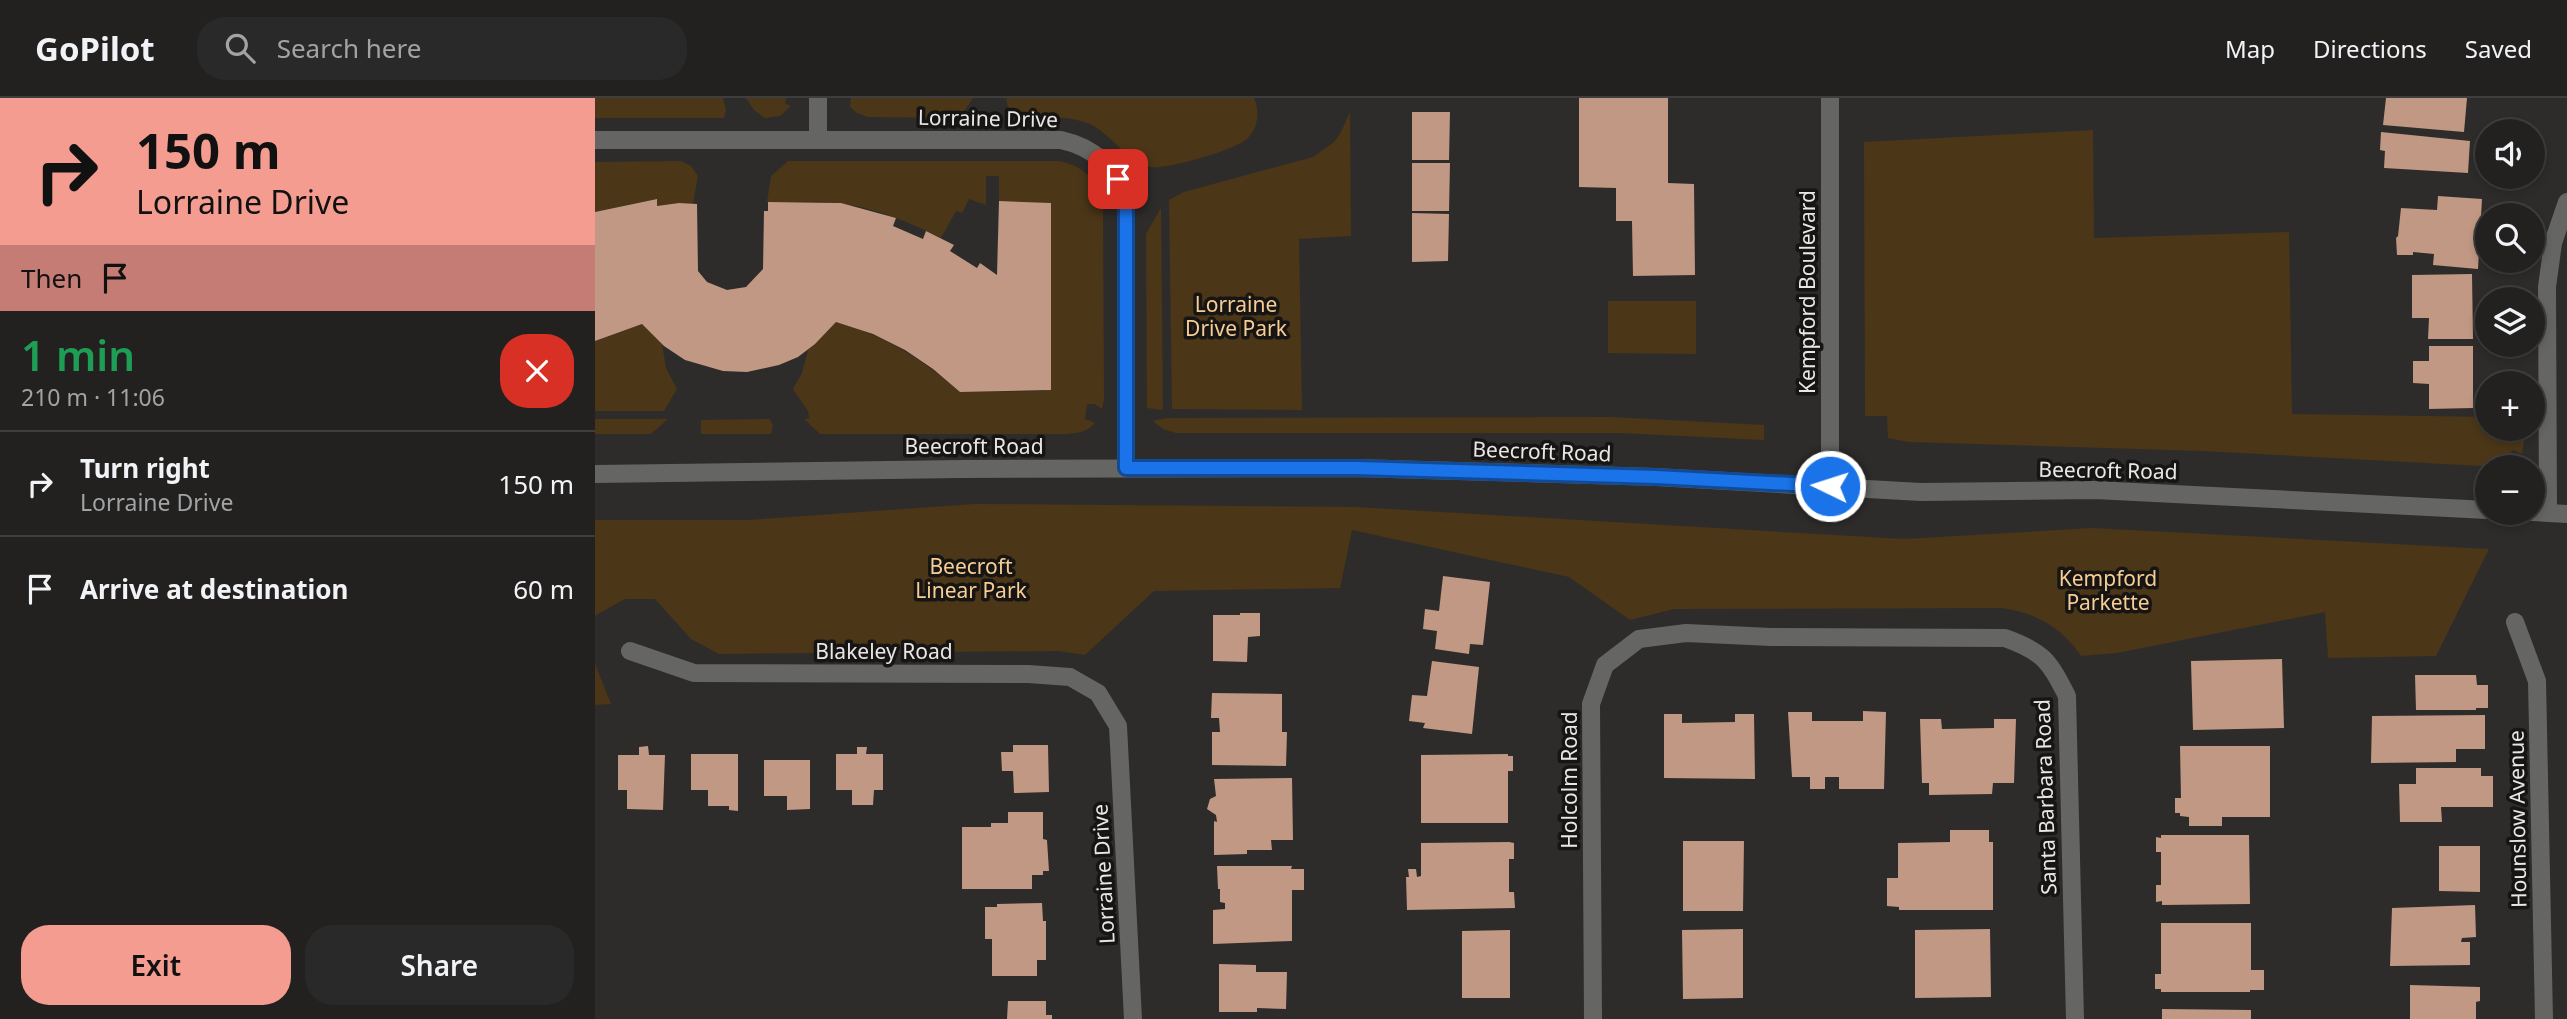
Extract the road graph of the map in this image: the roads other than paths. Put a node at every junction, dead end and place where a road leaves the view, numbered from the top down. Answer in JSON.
{"nodes":[{"id":1,"x":818,"y":98,"type":"edge"},
{"id":2,"x":1829,"y":98,"type":"edge"},
{"id":3,"x":818,"y":139,"type":"junction"},
{"id":4,"x":595,"y":140,"type":"edge"},
{"id":5,"x":2567,"y":202,"type":"edge"},
{"id":6,"x":2542,"y":455,"type":"edge"},
{"id":7,"x":1126,"y":468,"type":"junction"},
{"id":8,"x":595,"y":474,"type":"edge"},
{"id":9,"x":1830,"y":486,"type":"junction"},
{"id":10,"x":2475,"y":509,"type":"edge"},
{"id":11,"x":2545,"y":512,"type":"edge"},
{"id":12,"x":2567,"y":514,"type":"edge"},
{"id":13,"x":2515,"y":622,"type":"dead end"},
{"id":14,"x":1845,"y":637,"type":"joint"},
{"id":15,"x":630,"y":650,"type":"dead end"},
{"id":16,"x":1118,"y":726,"type":"joint"},
{"id":17,"x":1133,"y":1019,"type":"edge"},
{"id":18,"x":1593,"y":1019,"type":"edge"},
{"id":19,"x":2075,"y":1019,"type":"edge"},
{"id":20,"x":2544,"y":1019,"type":"edge"}],
"edges":[{"from":1,"to":3,"type":"street"},
{"from":2,"to":9,"type":"street","name":"Kempford Boulevard"},
{"from":3,"to":4,"type":"street","name":"Lorraine Drive"},
{"from":3,"to":7,"type":"street","name":"Lorraine Drive"},
{"from":5,"to":6,"type":"street"},
{"from":7,"to":8,"type":"street","name":"Beecroft Road"},
{"from":7,"to":9,"type":"street","name":"Beecroft Road"},
{"from":9,"to":10,"type":"street","name":"Beecroft Road"},
{"from":11,"to":12,"type":"street"},
{"from":13,"to":20,"type":"street","name":"Hounslow Avenue"},
{"from":14,"to":18,"type":"street","name":"Holcolm Road"},
{"from":14,"to":19,"type":"street","name":"Santa Barbara Road"},
{"from":15,"to":16,"type":"street","name":"Blakeley Road"},
{"from":16,"to":17,"type":"street","name":"Lorraine Drive"}]}
